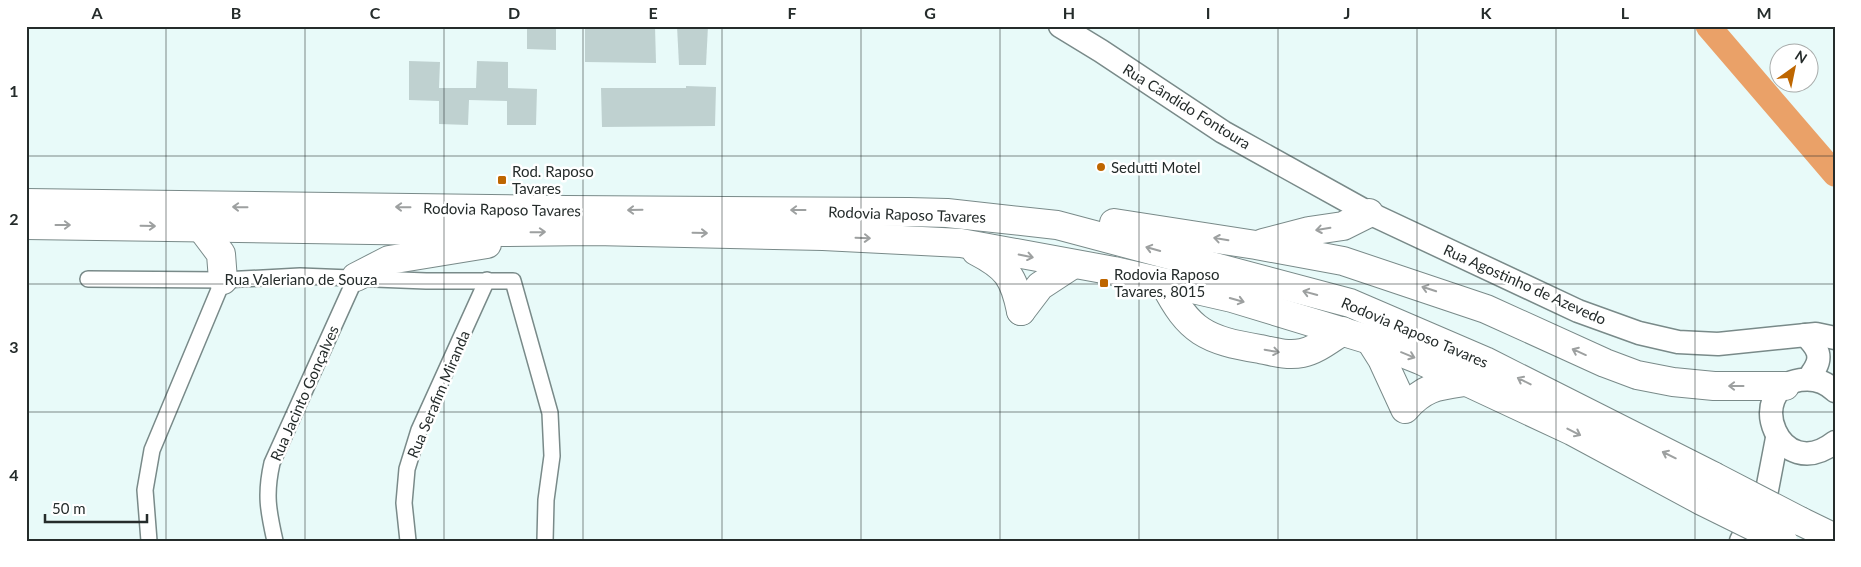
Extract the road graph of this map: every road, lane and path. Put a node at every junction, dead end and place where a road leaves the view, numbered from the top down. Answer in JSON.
{"nodes":[{"id":1,"x":1060,"y":26,"type":"edge"},
{"id":2,"x":26,"y":203,"type":"edge"},
{"id":3,"x":1368,"y":212,"type":"junction"},
{"id":4,"x":1057,"y":224,"type":"junction"},
{"id":5,"x":26,"y":225,"type":"edge"},
{"id":6,"x":200,"y":226,"type":"junction"},
{"id":7,"x":504,"y":232,"type":"junction"},
{"id":8,"x":961,"y":243,"type":"junction"},
{"id":9,"x":1256,"y":245,"type":"junction"},
{"id":10,"x":1072,"y":265,"type":"junction"},
{"id":11,"x":356,"y":277,"type":"junction"},
{"id":12,"x":88,"y":279,"type":"dead end"},
{"id":13,"x":223,"y":280,"type":"junction"},
{"id":14,"x":487,"y":280,"type":"junction"},
{"id":15,"x":1164,"y":283,"type":"junction"},
{"id":16,"x":1343,"y":331,"type":"junction"},
{"id":17,"x":1805,"y":335,"type":"junction"},
{"id":18,"x":1835,"y":338,"type":"edge"},
{"id":19,"x":1370,"y":340,"type":"junction"},
{"id":20,"x":1835,"y":363,"type":"edge"},
{"id":21,"x":1798,"y":380,"type":"junction"},
{"id":22,"x":1465,"y":382,"type":"junction"},
{"id":23,"x":1835,"y":391,"type":"edge"},
{"id":24,"x":1778,"y":438,"type":"junction"},
{"id":25,"x":1835,"y":442,"type":"edge"},
{"id":26,"x":1802,"y":453,"type":"junction"},
{"id":27,"x":1767,"y":490,"type":"junction"},
{"id":28,"x":1791,"y":531,"type":"edge"},
{"id":29,"x":1835,"y":538,"type":"edge"},
{"id":30,"x":149,"y":541,"type":"edge"},
{"id":31,"x":275,"y":541,"type":"edge"},
{"id":32,"x":408,"y":541,"type":"edge"},
{"id":33,"x":545,"y":541,"type":"edge"},
{"id":34,"x":1741,"y":541,"type":"edge"}],
"edges":[{"from":1,"to":3,"type":"main road","name":"Rua Cândido Fontoura"},
{"from":4,"to":2,"type":"highway","name":"Rodovia Raposo Tavares","one_way":true},
{"from":3,"to":9,"type":"highway","one_way":true},
{"from":3,"to":17,"type":"main road","name":"Rua Agostinho de Azevedo"},
{"from":9,"to":4,"type":"highway","one_way":true},
{"from":28,"to":4,"type":"highway","name":"Rodovia Raposo Tavares","one_way":true,"bridge":true},
{"from":5,"to":6,"type":"highway","name":"Rodovia Raposo Tavares","one_way":true},
{"from":6,"to":7,"type":"highway","name":"Rodovia Raposo Tavares"},
{"from":6,"to":13,"type":"highway"},
{"from":7,"to":8,"type":"highway","name":"Rodovia Raposo Tavares","one_way":true},
{"from":7,"to":11,"type":"highway"},
{"from":8,"to":10,"type":"highway","name":"Rodovia Raposo Tavares","one_way":true},
{"from":8,"to":10,"type":"highway"},
{"from":21,"to":9,"type":"highway","one_way":true},
{"from":10,"to":15,"type":"highway","name":"Rodovia Raposo Tavares"},
{"from":11,"to":13,"type":"street","name":"Rua Valeriano de Souza"},
{"from":11,"to":14,"type":"street","name":"Rua Valeriano de Souza"},
{"from":11,"to":31,"type":"street","name":"Rua Jacinto Gonçalves"},
{"from":12,"to":13,"type":"street","name":"Rua Valeriano de Souza"},
{"from":13,"to":30,"type":"street"},
{"from":14,"to":32,"type":"street","name":"Rua Serafim Miranda"},
{"from":14,"to":33,"type":"street","name":"Rua Valeriano de Souza"},
{"from":15,"to":16,"type":"highway","name":"Rodovia Raposo Tavares","one_way":true},
{"from":15,"to":16,"type":"highway","one_way":true},
{"from":16,"to":19,"type":"highway","name":"Rodovia Raposo Tavares"},
{"from":17,"to":18,"type":"main road","name":"Rua Agostinho de Azevedo"},
{"from":17,"to":21,"type":"main road"},
{"from":19,"to":22,"type":"highway","name":"Rodovia Raposo Tavares","one_way":true},
{"from":19,"to":22,"type":"highway"},
{"from":20,"to":21,"type":"main road"},
{"from":21,"to":23,"type":"main road"},
{"from":21,"to":24,"type":"main road"},
{"from":22,"to":28,"type":"highway","name":"Rodovia Raposo Tavares","one_way":true,"bridge":true},
{"from":24,"to":26,"type":"main road"},
{"from":24,"to":27,"type":"main road"},
{"from":25,"to":26,"type":"main road"},
{"from":26,"to":27,"type":"main road"},
{"from":27,"to":34,"type":"main road"},
{"from":28,"to":29,"type":"highway","name":"Rodovia Raposo Tavares"}]}
